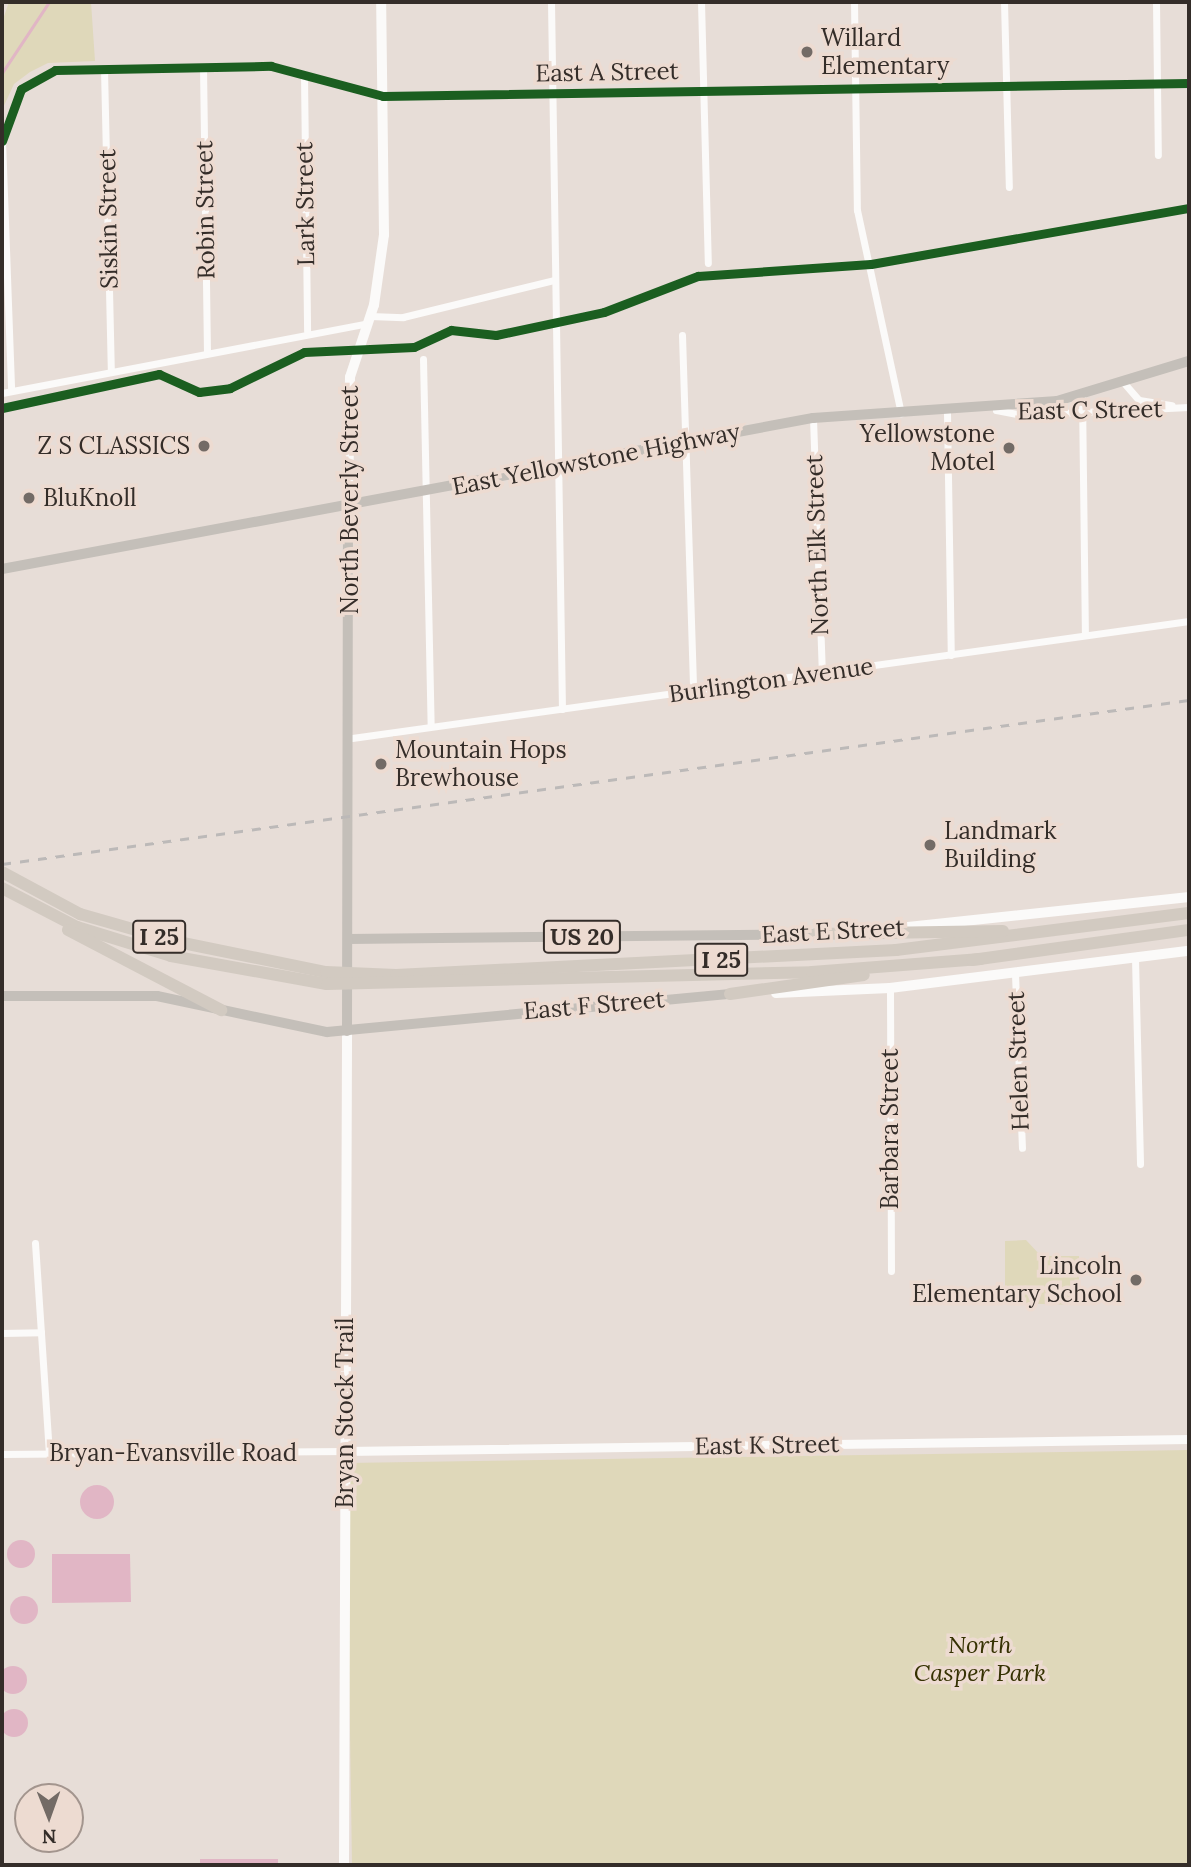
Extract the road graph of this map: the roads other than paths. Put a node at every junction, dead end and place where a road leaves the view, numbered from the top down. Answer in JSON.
{"nodes":[{"id":1,"x":381,"y":2,"type":"edge"},
{"id":2,"x":551,"y":2,"type":"edge"},
{"id":3,"x":701,"y":2,"type":"edge"},
{"id":4,"x":853,"y":2,"type":"edge"},
{"id":5,"x":1004,"y":2,"type":"edge"},
{"id":6,"x":1156,"y":2,"type":"edge"},
{"id":7,"x":203,"y":67,"type":"junction"},
{"id":8,"x":104,"y":69,"type":"junction"},
{"id":9,"x":304,"y":76,"type":"junction"},
{"id":10,"x":1189,"y":83,"type":"edge"},
{"id":11,"x":1157,"y":85,"type":"junction"},
{"id":12,"x":1004,"y":86,"type":"junction"},
{"id":13,"x":855,"y":89,"type":"junction"},
{"id":14,"x":702,"y":90,"type":"junction"},
{"id":15,"x":551,"y":93,"type":"junction"},
{"id":16,"x":383,"y":96,"type":"junction"},
{"id":17,"x":2,"y":140,"type":"edge"},
{"id":18,"x":1158,"y":155,"type":"dead end"},
{"id":19,"x":1009,"y":187,"type":"dead end"},
{"id":20,"x":708,"y":263,"type":"dead end"},
{"id":21,"x":554,"y":280,"type":"junction"},
{"id":22,"x":367,"y":320,"type":"junction"},
{"id":23,"x":307,"y":331,"type":"junction"},
{"id":24,"x":682,"y":335,"type":"dead end"},
{"id":25,"x":207,"y":352,"type":"junction"},
{"id":26,"x":423,"y":359,"type":"dead end"},
{"id":27,"x":1189,"y":361,"type":"edge"},
{"id":28,"x":111,"y":370,"type":"junction"},
{"id":29,"x":1124,"y":383,"type":"junction"},
{"id":30,"x":11,"y":391,"type":"junction"},
{"id":31,"x":2,"y":393,"type":"edge"},
{"id":32,"x":1082,"y":396,"type":"junction"},
{"id":33,"x":1186,"y":407,"type":"edge"},
{"id":34,"x":996,"y":410,"type":"junction"},
{"id":35,"x":1083,"y":412,"type":"junction"},
{"id":36,"x":901,"y":413,"type":"junction"},
{"id":37,"x":947,"y":413,"type":"junction"},
{"id":38,"x":813,"y":418,"type":"junction"},
{"id":39,"x":684,"y":442,"type":"junction"},
{"id":40,"x":555,"y":466,"type":"junction"},
{"id":41,"x":426,"y":492,"type":"junction"},
{"id":42,"x":348,"y":505,"type":"junction"},
{"id":43,"x":2,"y":569,"type":"edge"},
{"id":44,"x":1189,"y":621,"type":"edge"},
{"id":45,"x":1085,"y":632,"type":"junction"},
{"id":46,"x":951,"y":655,"type":"junction"},
{"id":47,"x":822,"y":672,"type":"junction"},
{"id":48,"x":693,"y":691,"type":"junction"},
{"id":49,"x":562,"y":709,"type":"junction"},
{"id":50,"x":431,"y":726,"type":"junction"},
{"id":51,"x":352,"y":738,"type":"junction"},
{"id":52,"x":2,"y":872,"type":"edge"},
{"id":53,"x":2,"y":889,"type":"edge"},
{"id":54,"x":1189,"y":897,"type":"edge"},
{"id":55,"x":1189,"y":913,"type":"edge"},
{"id":56,"x":1189,"y":930,"type":"edge"},
{"id":57,"x":1046,"y":932,"type":"junction"},
{"id":58,"x":816,"y":934,"type":"junction"},
{"id":59,"x":348,"y":939,"type":"junction"},
{"id":60,"x":1189,"y":951,"type":"edge"},
{"id":61,"x":1135,"y":958,"type":"junction"},
{"id":62,"x":980,"y":959,"type":"junction"},
{"id":63,"x":348,"y":961,"type":"joint"},
{"id":64,"x":1015,"y":974,"type":"junction"},
{"id":65,"x":890,"y":988,"type":"junction"},
{"id":66,"x":730,"y":994,"type":"junction"},
{"id":67,"x":2,"y":996,"type":"edge"},
{"id":68,"x":221,"y":1010,"type":"junction"},
{"id":69,"x":347,"y":1031,"type":"junction"},
{"id":70,"x":1022,"y":1148,"type":"dead end"},
{"id":71,"x":1140,"y":1164,"type":"dead end"},
{"id":72,"x":35,"y":1242,"type":"dead end"},
{"id":73,"x":891,"y":1271,"type":"dead end"},
{"id":74,"x":41,"y":1332,"type":"junction"},
{"id":75,"x":2,"y":1333,"type":"edge"},
{"id":76,"x":1189,"y":1438,"type":"edge"},
{"id":77,"x":345,"y":1451,"type":"junction"},
{"id":78,"x":2,"y":1454,"type":"edge"},
{"id":79,"x":49,"y":1454,"type":"junction"},
{"id":80,"x":344,"y":1865,"type":"edge"}],
"edges":[{"from":1,"to":16,"type":"main road","name":"North Beverly Street"},
{"from":2,"to":15,"type":"street"},
{"from":3,"to":14,"type":"street"},
{"from":4,"to":13,"type":"street"},
{"from":5,"to":12,"type":"street"},
{"from":6,"to":11,"type":"street"},
{"from":7,"to":8,"type":"street","name":"East A Street"},
{"from":7,"to":9,"type":"street","name":"East A Street"},
{"from":7,"to":25,"type":"street","name":"Robin Street"},
{"from":8,"to":17,"type":"street","name":"East A Street"},
{"from":8,"to":28,"type":"street","name":"Siskin Street"},
{"from":9,"to":16,"type":"street","name":"East A Street"},
{"from":9,"to":23,"type":"street","name":"Lark Street"},
{"from":10,"to":11,"type":"street","name":"East A Street"},
{"from":11,"to":12,"type":"street","name":"East A Street"},
{"from":11,"to":18,"type":"street"},
{"from":12,"to":13,"type":"street","name":"East A Street"},
{"from":12,"to":19,"type":"street"},
{"from":13,"to":14,"type":"street","name":"East A Street"},
{"from":13,"to":36,"type":"street"},
{"from":14,"to":15,"type":"street","name":"East A Street"},
{"from":14,"to":20,"type":"street"},
{"from":15,"to":16,"type":"street","name":"East A Street"},
{"from":15,"to":21,"type":"street"},
{"from":16,"to":22,"type":"main road","name":"North Beverly Street"},
{"from":17,"to":30,"type":"street"},
{"from":21,"to":22,"type":"street"},
{"from":21,"to":40,"type":"street"},
{"from":22,"to":23,"type":"street"},
{"from":22,"to":42,"type":"main road","name":"North Beverly Street"},
{"from":23,"to":25,"type":"street"},
{"from":24,"to":39,"type":"street"},
{"from":25,"to":28,"type":"street"},
{"from":26,"to":41,"type":"street"},
{"from":27,"to":29,"type":"main road","name":"East Yellowstone Highway"},
{"from":28,"to":30,"type":"street"},
{"from":29,"to":32,"type":"main road","name":"East Yellowstone Highway"},
{"from":29,"to":33,"type":"street","name":"East C Street"},
{"from":30,"to":31,"type":"street"},
{"from":32,"to":34,"type":"main road","name":"East Yellowstone Highway"},
{"from":32,"to":35,"type":"street"},
{"from":33,"to":35,"type":"street","name":"East C Street"},
{"from":34,"to":35,"type":"street","name":"East C Street"},
{"from":34,"to":37,"type":"main road","name":"East Yellowstone Highway"},
{"from":35,"to":45,"type":"street"},
{"from":36,"to":37,"type":"main road","name":"East Yellowstone Highway"},
{"from":36,"to":38,"type":"main road","name":"East Yellowstone Highway"},
{"from":37,"to":46,"type":"street"},
{"from":38,"to":39,"type":"main road","name":"East Yellowstone Highway"},
{"from":38,"to":47,"type":"street","name":"North Elk Street"},
{"from":39,"to":40,"type":"main road","name":"East Yellowstone Highway"},
{"from":39,"to":48,"type":"street"},
{"from":40,"to":41,"type":"main road","name":"East Yellowstone Highway"},
{"from":40,"to":49,"type":"street"},
{"from":41,"to":42,"type":"main road","name":"East Yellowstone Highway"},
{"from":41,"to":50,"type":"street"},
{"from":42,"to":43,"type":"main road","name":"East Yellowstone Highway"},
{"from":42,"to":51,"type":"main road","name":"North Beverly Street"},
{"from":44,"to":45,"type":"street","name":"Burlington Avenue"},
{"from":45,"to":46,"type":"street","name":"Burlington Avenue"},
{"from":46,"to":47,"type":"street","name":"Burlington Avenue"},
{"from":47,"to":48,"type":"street","name":"Burlington Avenue"},
{"from":48,"to":49,"type":"street","name":"Burlington Avenue"},
{"from":49,"to":50,"type":"street","name":"Burlington Avenue"},
{"from":50,"to":51,"type":"street","name":"Burlington Avenue"},
{"from":51,"to":59,"type":"main road","name":"North Beverly Street"},
{"from":52,"to":57,"type":"highway","number":"I 25"},
{"from":53,"to":62,"type":"highway","number":"I 25"},
{"from":53,"to":68,"type":"highway"},
{"from":54,"to":58,"type":"main road","name":"East E Street"},
{"from":55,"to":57,"type":"highway","number":"I 25"},
{"from":56,"to":62,"type":"highway","number":"I 25"},
{"from":57,"to":58,"type":"highway","number":"US 20"},
{"from":58,"to":59,"type":"main road","name":"East E Street","number":"US 20"},
{"from":59,"to":63,"type":"main road","name":"North Beverly Street"},
{"from":60,"to":61,"type":"main road","name":"East F Street"},
{"from":61,"to":64,"type":"main road","name":"East F Street"},
{"from":61,"to":71,"type":"street"},
{"from":62,"to":66,"type":"highway"},
{"from":63,"to":69,"type":"main road","name":"Bryan Stock Trail"},
{"from":64,"to":65,"type":"main road","name":"East F Street"},
{"from":64,"to":70,"type":"street","name":"Helen Street"},
{"from":65,"to":66,"type":"main road","name":"East F Street"},
{"from":65,"to":73,"type":"street","name":"Barbara Street"},
{"from":66,"to":69,"type":"main road","name":"East F Street"},
{"from":67,"to":68,"type":"main road","name":"East F Street"},
{"from":68,"to":69,"type":"main road","name":"East F Street"},
{"from":69,"to":77,"type":"main road","name":"Bryan Stock Trail"},
{"from":72,"to":74,"type":"street"},
{"from":74,"to":75,"type":"street"},
{"from":74,"to":79,"type":"street"},
{"from":76,"to":77,"type":"street","name":"East K Street"},
{"from":77,"to":79,"type":"street","name":"Bryan-Evansville Road"},
{"from":77,"to":80,"type":"main road","name":"Bryan Stock Trail"},
{"from":78,"to":79,"type":"street","name":"Bryan-Evansville Road"}]}
